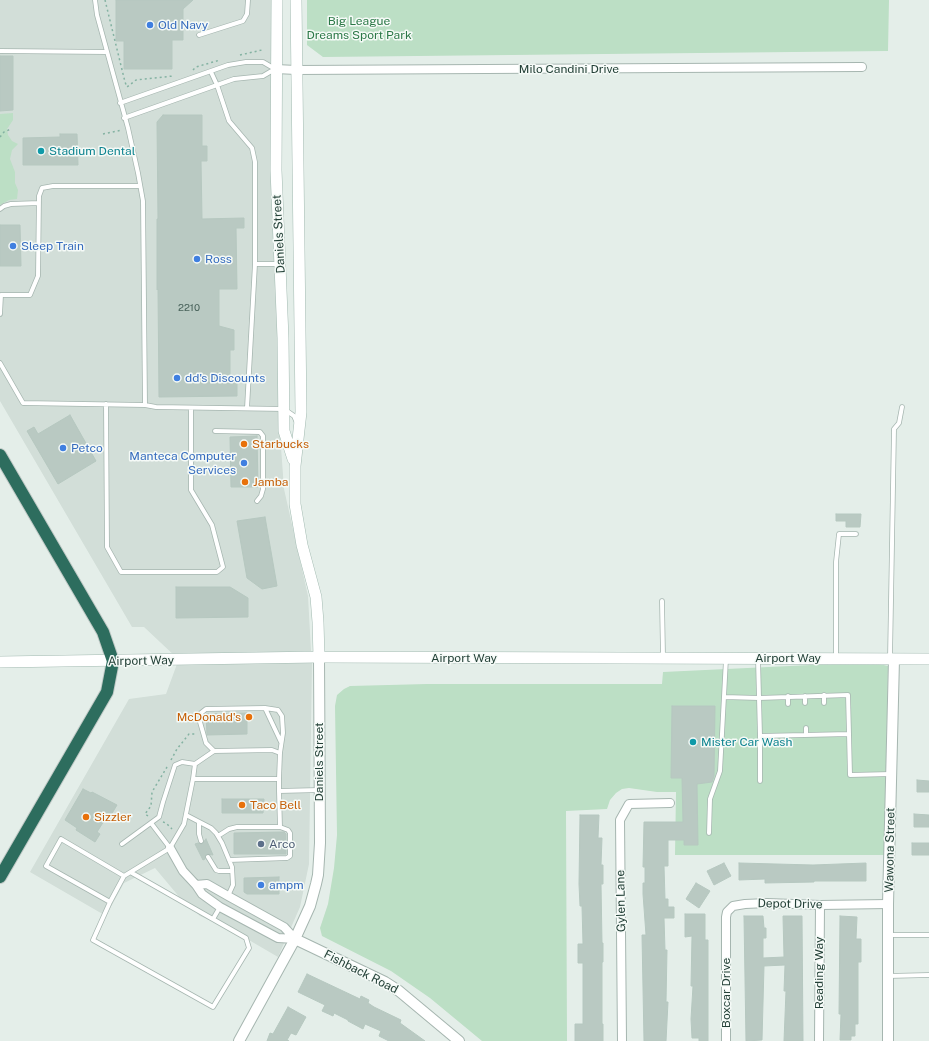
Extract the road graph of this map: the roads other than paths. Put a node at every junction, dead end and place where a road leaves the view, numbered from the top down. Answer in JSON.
{"nodes":[{"id":1,"x":95,"y":0,"type":"edge"},
{"id":2,"x":248,"y":0,"type":"edge"},
{"id":3,"x":277,"y":0,"type":"edge"},
{"id":4,"x":296,"y":0,"type":"edge"},
{"id":5,"x":199,"y":35,"type":"dead end"},
{"id":6,"x":0,"y":51,"type":"edge"},
{"id":7,"x":107,"y":52,"type":"junction"},
{"id":8,"x":862,"y":67,"type":"dead end"},
{"id":9,"x":276,"y":69,"type":"junction"},
{"id":10,"x":296,"y":70,"type":"junction"},
{"id":11,"x":211,"y":72,"type":"junction"},
{"id":12,"x":217,"y":85,"type":"junction"},
{"id":13,"x":120,"y":103,"type":"junction"},
{"id":14,"x":124,"y":118,"type":"junction"},
{"id":15,"x":140,"y":186,"type":"junction"},
{"id":16,"x":39,"y":203,"type":"junction"},
{"id":17,"x":0,"y":209,"type":"edge"},
{"id":18,"x":255,"y":264,"type":"junction"},
{"id":19,"x":280,"y":264,"type":"junction"},
{"id":20,"x":0,"y":314,"type":"edge"},
{"id":21,"x":0,"y":363,"type":"edge"},
{"id":22,"x":106,"y":404,"type":"junction"},
{"id":23,"x":145,"y":404,"type":"junction"},
{"id":24,"x":902,"y":406,"type":"dead end"},
{"id":25,"x":191,"y":408,"type":"junction"},
{"id":26,"x":247,"y":408,"type":"junction"},
{"id":27,"x":284,"y":409,"type":"junction"},
{"id":28,"x":299,"y":429,"type":"junction"},
{"id":29,"x":215,"y":431,"type":"dead end"},
{"id":30,"x":0,"y":455,"type":"edge"},
{"id":31,"x":294,"y":466,"type":"junction"},
{"id":32,"x":257,"y":501,"type":"dead end"},
{"id":33,"x":856,"y":534,"type":"dead end"},
{"id":34,"x":662,"y":601,"type":"dead end"},
{"id":35,"x":319,"y":658,"type":"junction"},
{"id":36,"x":663,"y":658,"type":"junction"},
{"id":37,"x":726,"y":658,"type":"junction"},
{"id":38,"x":758,"y":658,"type":"junction"},
{"id":39,"x":836,"y":659,"type":"junction"},
{"id":40,"x":892,"y":659,"type":"junction"},
{"id":41,"x":929,"y":659,"type":"edge"},
{"id":42,"x":113,"y":661,"type":"junction"},
{"id":43,"x":0,"y":662,"type":"edge"},
{"id":44,"x":824,"y":695,"type":"junction"},
{"id":45,"x":788,"y":696,"type":"junction"},
{"id":46,"x":805,"y":696,"type":"junction"},
{"id":47,"x":724,"y":697,"type":"junction"},
{"id":48,"x":759,"y":698,"type":"junction"},
{"id":49,"x":805,"y":703,"type":"dead end"},
{"id":50,"x":824,"y":703,"type":"dead end"},
{"id":51,"x":788,"y":704,"type":"dead end"},
{"id":52,"x":264,"y":708,"type":"junction"},
{"id":53,"x":806,"y":728,"type":"dead end"},
{"id":54,"x":788,"y":729,"type":"dead end"},
{"id":55,"x":824,"y":729,"type":"dead end"},
{"id":56,"x":849,"y":734,"type":"junction"},
{"id":57,"x":789,"y":735,"type":"junction"},
{"id":58,"x":806,"y":735,"type":"junction"},
{"id":59,"x":824,"y":735,"type":"junction"},
{"id":60,"x":760,"y":736,"type":"junction"},
{"id":61,"x":282,"y":742,"type":"junction"},
{"id":62,"x":214,"y":751,"type":"junction"},
{"id":63,"x":280,"y":752,"type":"junction"},
{"id":64,"x":195,"y":764,"type":"junction"},
{"id":65,"x":892,"y":774,"type":"junction"},
{"id":66,"x":193,"y":779,"type":"junction"},
{"id":67,"x":279,"y":779,"type":"junction"},
{"id":68,"x":760,"y":781,"type":"dead end"},
{"id":69,"x":320,"y":790,"type":"junction"},
{"id":70,"x":279,"y":791,"type":"junction"},
{"id":71,"x":670,"y":804,"type":"dead end"},
{"id":72,"x":186,"y":815,"type":"junction"},
{"id":73,"x":199,"y":822,"type":"junction"},
{"id":74,"x":151,"y":823,"type":"junction"},
{"id":75,"x":280,"y":827,"type":"junction"},
{"id":76,"x":709,"y":833,"type":"dead end"},
{"id":77,"x":218,"y":836,"type":"junction"},
{"id":78,"x":202,"y":841,"type":"dead end"},
{"id":79,"x":122,"y":844,"type":"dead end"},
{"id":80,"x":170,"y":848,"type":"junction"},
{"id":81,"x":208,"y":857,"type":"dead end"},
{"id":82,"x":229,"y":860,"type":"junction"},
{"id":83,"x":232,"y":871,"type":"junction"},
{"id":84,"x":132,"y":873,"type":"junction"},
{"id":85,"x":124,"y":876,"type":"junction"},
{"id":86,"x":0,"y":877,"type":"edge"},
{"id":87,"x":196,"y":885,"type":"junction"},
{"id":88,"x":228,"y":896,"type":"junction"},
{"id":89,"x":110,"y":902,"type":"junction"},
{"id":90,"x":888,"y":904,"type":"junction"},
{"id":91,"x":820,"y":905,"type":"junction"},
{"id":92,"x":220,"y":907,"type":"junction"},
{"id":93,"x":214,"y":920,"type":"junction"},
{"id":94,"x":888,"y":935,"type":"junction"},
{"id":95,"x":929,"y":935,"type":"edge"},
{"id":96,"x":295,"y":939,"type":"junction"},
{"id":97,"x":726,"y":945,"type":"joint"},
{"id":98,"x":929,"y":975,"type":"edge"},
{"id":99,"x":888,"y":976,"type":"junction"},
{"id":100,"x":239,"y":1041,"type":"edge"},
{"id":101,"x":459,"y":1041,"type":"edge"},
{"id":102,"x":622,"y":1041,"type":"edge"},
{"id":103,"x":726,"y":1041,"type":"edge"},
{"id":104,"x":819,"y":1041,"type":"edge"},
{"id":105,"x":888,"y":1041,"type":"edge"}],
"edges":[{"from":1,"to":7,"type":"lane"},
{"from":2,"to":5,"type":"lane"},
{"from":3,"to":9,"type":"main road","name":"Daniels Street"},
{"from":4,"to":10,"type":"main road","name":"Daniels Street"},
{"from":6,"to":7,"type":"lane"},
{"from":7,"to":13,"type":"lane"},
{"from":8,"to":10,"type":"street","name":"Milo Candini Drive"},
{"from":9,"to":10,"type":"street","name":"Milo Candini Drive"},
{"from":9,"to":11,"type":"lane"},
{"from":9,"to":12,"type":"lane"},
{"from":9,"to":19,"type":"main road","name":"Daniels Street"},
{"from":10,"to":28,"type":"main road","name":"Daniels Street"},
{"from":11,"to":12,"type":"lane"},
{"from":11,"to":13,"type":"lane"},
{"from":12,"to":14,"type":"lane"},
{"from":12,"to":18,"type":"lane"},
{"from":13,"to":14,"type":"lane"},
{"from":14,"to":15,"type":"lane"},
{"from":15,"to":16,"type":"lane"},
{"from":15,"to":23,"type":"lane"},
{"from":16,"to":17,"type":"lane"},
{"from":16,"to":20,"type":"lane"},
{"from":18,"to":19,"type":"lane"},
{"from":18,"to":26,"type":"lane"},
{"from":19,"to":27,"type":"main road","name":"Daniels Street"},
{"from":21,"to":22,"type":"lane"},
{"from":22,"to":23,"type":"lane"},
{"from":22,"to":25,"type":"lane"},
{"from":23,"to":25,"type":"lane"},
{"from":24,"to":40,"type":"lane"},
{"from":25,"to":26,"type":"lane"},
{"from":26,"to":27,"type":"lane"},
{"from":27,"to":28,"type":"lane"},
{"from":27,"to":31,"type":"main road","name":"Daniels Street"},
{"from":28,"to":31,"type":"main road","name":"Daniels Street"},
{"from":29,"to":32,"type":"lane"},
{"from":30,"to":42,"type":"highway"},
{"from":31,"to":35,"type":"main road","name":"Daniels Street"},
{"from":33,"to":39,"type":"lane"},
{"from":34,"to":36,"type":"lane"},
{"from":35,"to":36,"type":"main road","name":"Airport Way"},
{"from":35,"to":42,"type":"main road","name":"Airport Way"},
{"from":35,"to":69,"type":"street","name":"Daniels Street"},
{"from":36,"to":37,"type":"main road","name":"Airport Way"},
{"from":37,"to":38,"type":"main road","name":"Airport Way"},
{"from":37,"to":47,"type":"lane"},
{"from":38,"to":39,"type":"main road","name":"Airport Way"},
{"from":38,"to":48,"type":"lane"},
{"from":39,"to":40,"type":"main road","name":"Airport Way"},
{"from":40,"to":41,"type":"main road","name":"Airport Way"},
{"from":40,"to":65,"type":"street","name":"Wawona Street"},
{"from":42,"to":43,"type":"main road","name":"Airport Way"},
{"from":42,"to":86,"type":"highway"},
{"from":44,"to":46,"type":"lane"},
{"from":44,"to":50,"type":"lane"},
{"from":44,"to":56,"type":"lane"},
{"from":45,"to":46,"type":"lane"},
{"from":45,"to":48,"type":"lane"},
{"from":45,"to":51,"type":"lane"},
{"from":46,"to":49,"type":"lane"},
{"from":47,"to":48,"type":"lane"},
{"from":47,"to":76,"type":"lane"},
{"from":48,"to":60,"type":"lane"},
{"from":52,"to":61,"type":"lane"},
{"from":52,"to":61,"type":"lane"},
{"from":52,"to":62,"type":"lane"},
{"from":53,"to":58,"type":"lane"},
{"from":54,"to":57,"type":"lane"},
{"from":55,"to":59,"type":"lane"},
{"from":56,"to":59,"type":"lane"},
{"from":56,"to":65,"type":"lane"},
{"from":57,"to":58,"type":"lane"},
{"from":57,"to":60,"type":"lane"},
{"from":58,"to":59,"type":"lane"},
{"from":60,"to":68,"type":"lane"},
{"from":61,"to":63,"type":"lane"},
{"from":62,"to":63,"type":"lane"},
{"from":62,"to":64,"type":"lane"},
{"from":63,"to":67,"type":"lane"},
{"from":64,"to":66,"type":"lane"},
{"from":64,"to":74,"type":"lane"},
{"from":65,"to":90,"type":"street","name":"Wawona Street"},
{"from":66,"to":67,"type":"lane"},
{"from":66,"to":72,"type":"lane"},
{"from":67,"to":70,"type":"lane"},
{"from":69,"to":70,"type":"lane"},
{"from":69,"to":96,"type":"street","name":"Daniels Street"},
{"from":70,"to":75,"type":"lane"},
{"from":71,"to":102,"type":"street","name":"Gylen Lane"},
{"from":72,"to":73,"type":"lane"},
{"from":72,"to":80,"type":"lane"},
{"from":73,"to":77,"type":"lane"},
{"from":73,"to":78,"type":"lane"},
{"from":74,"to":79,"type":"lane"},
{"from":74,"to":80,"type":"lane"},
{"from":75,"to":77,"type":"lane"},
{"from":75,"to":82,"type":"lane"},
{"from":77,"to":82,"type":"lane"},
{"from":80,"to":84,"type":"lane"},
{"from":80,"to":87,"type":"street","name":"Fishback Road"},
{"from":81,"to":83,"type":"lane"},
{"from":82,"to":83,"type":"lane"},
{"from":83,"to":88,"type":"lane"},
{"from":84,"to":85,"type":"lane"},
{"from":84,"to":93,"type":"lane"},
{"from":85,"to":89,"type":"lane"},
{"from":85,"to":89,"type":"lane"},
{"from":87,"to":88,"type":"street","name":"Fishback Road"},
{"from":87,"to":92,"type":"street","name":"Fishback Road"},
{"from":88,"to":96,"type":"street","name":"Fishback Road"},
{"from":89,"to":93,"type":"lane"},
{"from":90,"to":91,"type":"street","name":"Depot Drive"},
{"from":90,"to":94,"type":"street","name":"Wawona Street"},
{"from":91,"to":97,"type":"street","name":"Depot Drive"},
{"from":91,"to":104,"type":"street","name":"Reading Way"},
{"from":92,"to":93,"type":"lane"},
{"from":92,"to":96,"type":"street","name":"Fishback Road"},
{"from":94,"to":95,"type":"lane"},
{"from":94,"to":99,"type":"street","name":"Wawona Street"},
{"from":96,"to":100,"type":"street","name":"Daniels Street"},
{"from":96,"to":101,"type":"street","name":"Fishback Road"},
{"from":97,"to":103,"type":"street","name":"Boxcar Drive"},
{"from":98,"to":99,"type":"lane"},
{"from":99,"to":105,"type":"street","name":"Wawona Street"}]}
